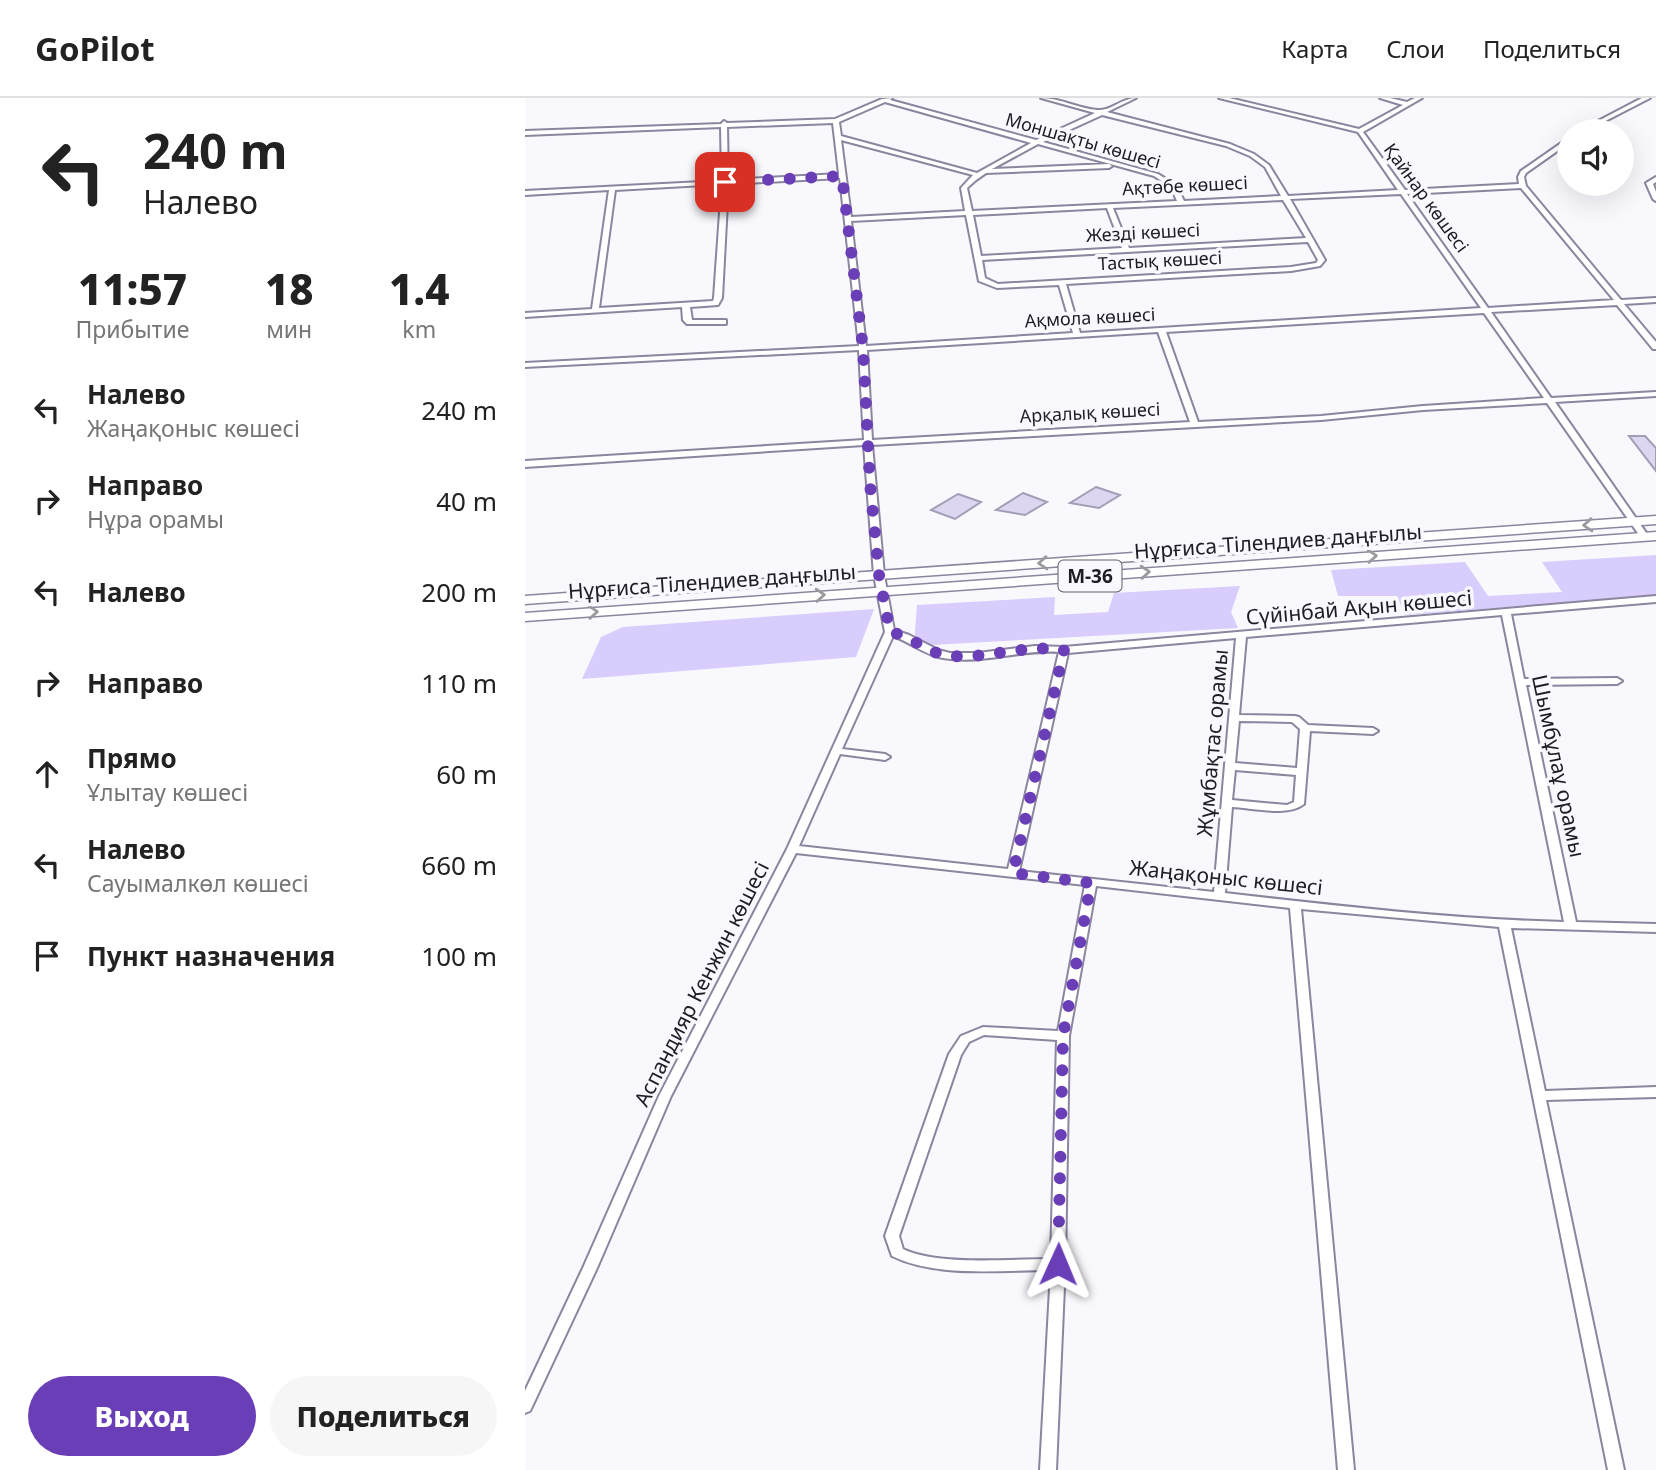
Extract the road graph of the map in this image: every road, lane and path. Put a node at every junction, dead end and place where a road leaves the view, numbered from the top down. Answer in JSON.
{"nodes":[{"id":1,"x":1044,"y":98,"type":"edge"},
{"id":2,"x":1133,"y":98,"type":"edge"},
{"id":3,"x":1222,"y":98,"type":"edge"},
{"id":4,"x":1383,"y":98,"type":"edge"},
{"id":5,"x":1419,"y":98,"type":"edge"},
{"id":6,"x":887,"y":99,"type":"edge"},
{"id":7,"x":1651,"y":99,"type":"edge"},
{"id":8,"x":1408,"y":104,"type":"junction"},
{"id":9,"x":1103,"y":113,"type":"junction"},
{"id":10,"x":1607,"y":119,"type":"edge"},
{"id":11,"x":836,"y":121,"type":"junction"},
{"id":12,"x":724,"y":123,"type":"junction"},
{"id":13,"x":1360,"y":131,"type":"junction"},
{"id":14,"x":525,"y":133,"type":"edge"},
{"id":15,"x":838,"y":137,"type":"junction"},
{"id":16,"x":1039,"y":143,"type":"junction"},
{"id":17,"x":1557,"y":148,"type":"edge"},
{"id":18,"x":1123,"y":165,"type":"junction"},
{"id":19,"x":978,"y":173,"type":"junction"},
{"id":20,"x":842,"y":176,"type":"junction"},
{"id":21,"x":1656,"y":179,"type":"edge"},
{"id":22,"x":725,"y":182,"type":"junction"},
{"id":23,"x":1523,"y":186,"type":"junction"},
{"id":24,"x":612,"y":189,"type":"junction"},
{"id":25,"x":1404,"y":191,"type":"junction"},
{"id":26,"x":525,"y":193,"type":"edge"},
{"id":27,"x":1285,"y":197,"type":"junction"},
{"id":28,"x":1656,"y":199,"type":"edge"},
{"id":29,"x":1181,"y":202,"type":"junction"},
{"id":30,"x":1109,"y":206,"type":"junction"},
{"id":31,"x":969,"y":213,"type":"junction"},
{"id":32,"x":848,"y":219,"type":"junction"},
{"id":33,"x":1311,"y":240,"type":"junction"},
{"id":34,"x":1126,"y":250,"type":"junction"},
{"id":35,"x":978,"y":258,"type":"junction"},
{"id":36,"x":1062,"y":282,"type":"junction"},
{"id":37,"x":1656,"y":300,"type":"edge"},
{"id":38,"x":1622,"y":302,"type":"junction"},
{"id":39,"x":686,"y":306,"type":"junction"},
{"id":40,"x":1485,"y":310,"type":"junction"},
{"id":41,"x":595,"y":311,"type":"junction"},
{"id":42,"x":525,"y":315,"type":"edge"},
{"id":43,"x":723,"y":321,"type":"dead end"},
{"id":44,"x":1161,"y":330,"type":"junction"},
{"id":45,"x":1077,"y":334,"type":"junction"},
{"id":46,"x":1656,"y":347,"type":"edge"},
{"id":47,"x":863,"y":348,"type":"junction"},
{"id":48,"x":525,"y":365,"type":"edge"},
{"id":49,"x":1656,"y":394,"type":"edge"},
{"id":50,"x":1547,"y":400,"type":"junction"},
{"id":51,"x":1194,"y":423,"type":"junction"},
{"id":52,"x":867,"y":441,"type":"junction"},
{"id":53,"x":525,"y":464,"type":"edge"},
{"id":54,"x":1656,"y":520,"type":"edge"},
{"id":55,"x":1634,"y":522,"type":"junction"},
{"id":56,"x":1651,"y":536,"type":"edge"},
{"id":57,"x":879,"y":575,"type":"junction"},
{"id":58,"x":882,"y":591,"type":"junction"},
{"id":59,"x":1656,"y":599,"type":"edge"},
{"id":60,"x":525,"y":600,"type":"edge"},
{"id":61,"x":1506,"y":614,"type":"junction"},
{"id":62,"x":525,"y":617,"type":"edge"},
{"id":63,"x":890,"y":632,"type":"junction"},
{"id":64,"x":1241,"y":635,"type":"junction"},
{"id":65,"x":1064,"y":650,"type":"junction"},
{"id":66,"x":1617,"y":681,"type":"dead end"},
{"id":67,"x":1521,"y":682,"type":"junction"},
{"id":68,"x":1234,"y":718,"type":"junction"},
{"id":69,"x":1305,"y":728,"type":"junction"},
{"id":70,"x":1373,"y":731,"type":"dead end"},
{"id":71,"x":837,"y":751,"type":"junction"},
{"id":72,"x":885,"y":757,"type":"dead end"},
{"id":73,"x":1230,"y":766,"type":"junction"},
{"id":74,"x":1302,"y":772,"type":"junction"},
{"id":75,"x":1227,"y":803,"type":"junction"},
{"id":76,"x":792,"y":849,"type":"junction"},
{"id":77,"x":1013,"y":873,"type":"junction"},
{"id":78,"x":1091,"y":883,"type":"junction"},
{"id":79,"x":1219,"y":896,"type":"junction"},
{"id":80,"x":1295,"y":905,"type":"junction"},
{"id":81,"x":1504,"y":924,"type":"junction"},
{"id":82,"x":1571,"y":926,"type":"junction"},
{"id":83,"x":1656,"y":928,"type":"edge"},
{"id":84,"x":1063,"y":1036,"type":"junction"},
{"id":85,"x":1656,"y":1092,"type":"edge"},
{"id":86,"x":1541,"y":1096,"type":"junction"},
{"id":87,"x":1058,"y":1264,"type":"junction"},
{"id":88,"x":525,"y":1407,"type":"edge"},
{"id":89,"x":1048,"y":1470,"type":"edge"},
{"id":90,"x":1346,"y":1470,"type":"edge"},
{"id":91,"x":1616,"y":1470,"type":"edge"}],
"edges":[{"from":1,"to":9,"type":"street"},
{"from":2,"to":9,"type":"street"},
{"from":3,"to":13,"type":"street","name":"Қайнар көшесі"},
{"from":4,"to":8,"type":"street"},
{"from":5,"to":8,"type":"street"},
{"from":6,"to":11,"type":"street"},
{"from":6,"to":16,"type":"street","name":"Моншақты көшесі"},
{"from":7,"to":10,"type":"street"},
{"from":8,"to":13,"type":"street"},
{"from":9,"to":16,"type":"street"},
{"from":9,"to":27,"type":"street"},
{"from":11,"to":12,"type":"street"},
{"from":11,"to":15,"type":"street"},
{"from":12,"to":14,"type":"street"},
{"from":12,"to":22,"type":"street"},
{"from":13,"to":25,"type":"street","name":"Қайнар көшесі"},
{"from":15,"to":19,"type":"street"},
{"from":15,"to":20,"type":"street"},
{"from":16,"to":18,"type":"street","name":"Моншақты көшесі"},
{"from":16,"to":19,"type":"street"},
{"from":17,"to":23,"type":"street"},
{"from":18,"to":19,"type":"street"},
{"from":18,"to":29,"type":"street","name":"Моншақты көшесі"},
{"from":19,"to":31,"type":"street"},
{"from":20,"to":22,"type":"street"},
{"from":20,"to":32,"type":"street"},
{"from":21,"to":28,"type":"street"},
{"from":22,"to":24,"type":"street"},
{"from":22,"to":39,"type":"street"},
{"from":23,"to":25,"type":"street","name":"Ақтөбе көшесі"},
{"from":23,"to":38,"type":"street"},
{"from":24,"to":26,"type":"street"},
{"from":24,"to":41,"type":"street"},
{"from":25,"to":27,"type":"street","name":"Ақтөбе көшесі"},
{"from":25,"to":40,"type":"street","name":"Қайнар көшесі"},
{"from":27,"to":29,"type":"street","name":"Ақтөбе көшесі"},
{"from":27,"to":33,"type":"street"},
{"from":29,"to":30,"type":"street","name":"Ақтөбе көшесі"},
{"from":30,"to":31,"type":"street","name":"Ақтөбе көшесі"},
{"from":30,"to":34,"type":"street"},
{"from":31,"to":32,"type":"street","name":"Ақтөбе көшесі"},
{"from":31,"to":35,"type":"street"},
{"from":32,"to":47,"type":"street"},
{"from":33,"to":34,"type":"street","name":"Жезді көшесі"},
{"from":33,"to":36,"type":"street","name":"Тастық көшесі"},
{"from":34,"to":35,"type":"street","name":"Жезді көшесі"},
{"from":35,"to":36,"type":"street","name":"Тастық көшесі"},
{"from":36,"to":45,"type":"street"},
{"from":37,"to":38,"type":"street","name":"Ақмола көшесі"},
{"from":38,"to":40,"type":"street","name":"Ақмола көшесі"},
{"from":38,"to":46,"type":"street"},
{"from":39,"to":41,"type":"street"},
{"from":39,"to":43,"type":"street"},
{"from":40,"to":44,"type":"street","name":"Ақмола көшесі"},
{"from":40,"to":50,"type":"street","name":"Қайнар көшесі"},
{"from":41,"to":42,"type":"street"},
{"from":44,"to":45,"type":"street","name":"Ақмола көшесі"},
{"from":44,"to":51,"type":"street"},
{"from":45,"to":47,"type":"street","name":"Ақмола көшесі"},
{"from":47,"to":48,"type":"street","name":"Ақмола көшесі"},
{"from":47,"to":52,"type":"street"},
{"from":49,"to":50,"type":"street","name":"Арқалық көшесі"},
{"from":50,"to":51,"type":"street","name":"Арқалық көшесі"},
{"from":50,"to":55,"type":"street","name":"Қайнар көшесі"},
{"from":51,"to":52,"type":"street","name":"Арқалық көшесі"},
{"from":52,"to":53,"type":"street","name":"Арқалық көшесі"},
{"from":52,"to":57,"type":"street"},
{"from":54,"to":55,"type":"main road","name":"Нұрғиса Тілендиев даңғылы","number":"M-36"},
{"from":55,"to":56,"type":"street","name":"Қайнар көшесі"},
{"from":55,"to":57,"type":"main road","name":"Нұрғиса Тілендиев даңғылы","number":"M-36","one_way":true},
{"from":58,"to":56,"type":"main road","name":"Нұрғиса Тілендиев даңғылы","number":"M-36","one_way":true},
{"from":57,"to":58,"type":"street"},
{"from":57,"to":60,"type":"main road","name":"Нұрғиса Тілендиев даңғылы","number":"M-36"},
{"from":62,"to":58,"type":"main road","name":"Нұрғиса Тілендиев даңғылы","number":"M-36","one_way":true},
{"from":58,"to":63,"type":"street"},
{"from":59,"to":61,"type":"street","name":"Сүйінбай Ақын көшесі"},
{"from":61,"to":64,"type":"street","name":"Сүйінбай Ақын көшесі"},
{"from":61,"to":67,"type":"street","name":"Шымбұлаұ орамы"},
{"from":63,"to":65,"type":"street","name":"Сүйінбай Ақын көшесі"},
{"from":63,"to":71,"type":"street","name":"Аспандияр Кенжин көшесі"},
{"from":64,"to":65,"type":"street","name":"Сүйінбай Ақын көшесі"},
{"from":64,"to":68,"type":"street","name":"Жұмбақтас орамы"},
{"from":65,"to":77,"type":"street"},
{"from":66,"to":67,"type":"street"},
{"from":67,"to":82,"type":"street","name":"Шымбұлаұ орамы"},
{"from":68,"to":69,"type":"street"},
{"from":68,"to":73,"type":"street","name":"Жұмбақтас орамы"},
{"from":69,"to":70,"type":"street"},
{"from":69,"to":74,"type":"street"},
{"from":71,"to":72,"type":"street"},
{"from":71,"to":76,"type":"street","name":"Аспандияр Кенжин көшесі"},
{"from":73,"to":74,"type":"street"},
{"from":73,"to":75,"type":"street","name":"Жұмбақтас орамы"},
{"from":74,"to":75,"type":"street"},
{"from":75,"to":79,"type":"street","name":"Жұмбақтас орамы"},
{"from":76,"to":77,"type":"street","name":"Жаңақоныс көшесі"},
{"from":76,"to":88,"type":"street","name":"Аспандияр Кенжин көшесі"},
{"from":77,"to":78,"type":"street","name":"Жаңақоныс көшесі"},
{"from":78,"to":79,"type":"street","name":"Жаңақоныс көшесі"},
{"from":78,"to":84,"type":"street"},
{"from":79,"to":80,"type":"street","name":"Жаңақоныс көшесі"},
{"from":80,"to":81,"type":"street","name":"Жаңақоныс көшесі"},
{"from":80,"to":90,"type":"street"},
{"from":81,"to":82,"type":"street","name":"Жаңақоныс көшесі"},
{"from":81,"to":86,"type":"street"},
{"from":82,"to":83,"type":"street","name":"Жаңақоныс көшесі"},
{"from":84,"to":87,"type":"street"},
{"from":84,"to":87,"type":"street"},
{"from":85,"to":86,"type":"street"},
{"from":86,"to":91,"type":"street"},
{"from":87,"to":89,"type":"street"}]}
